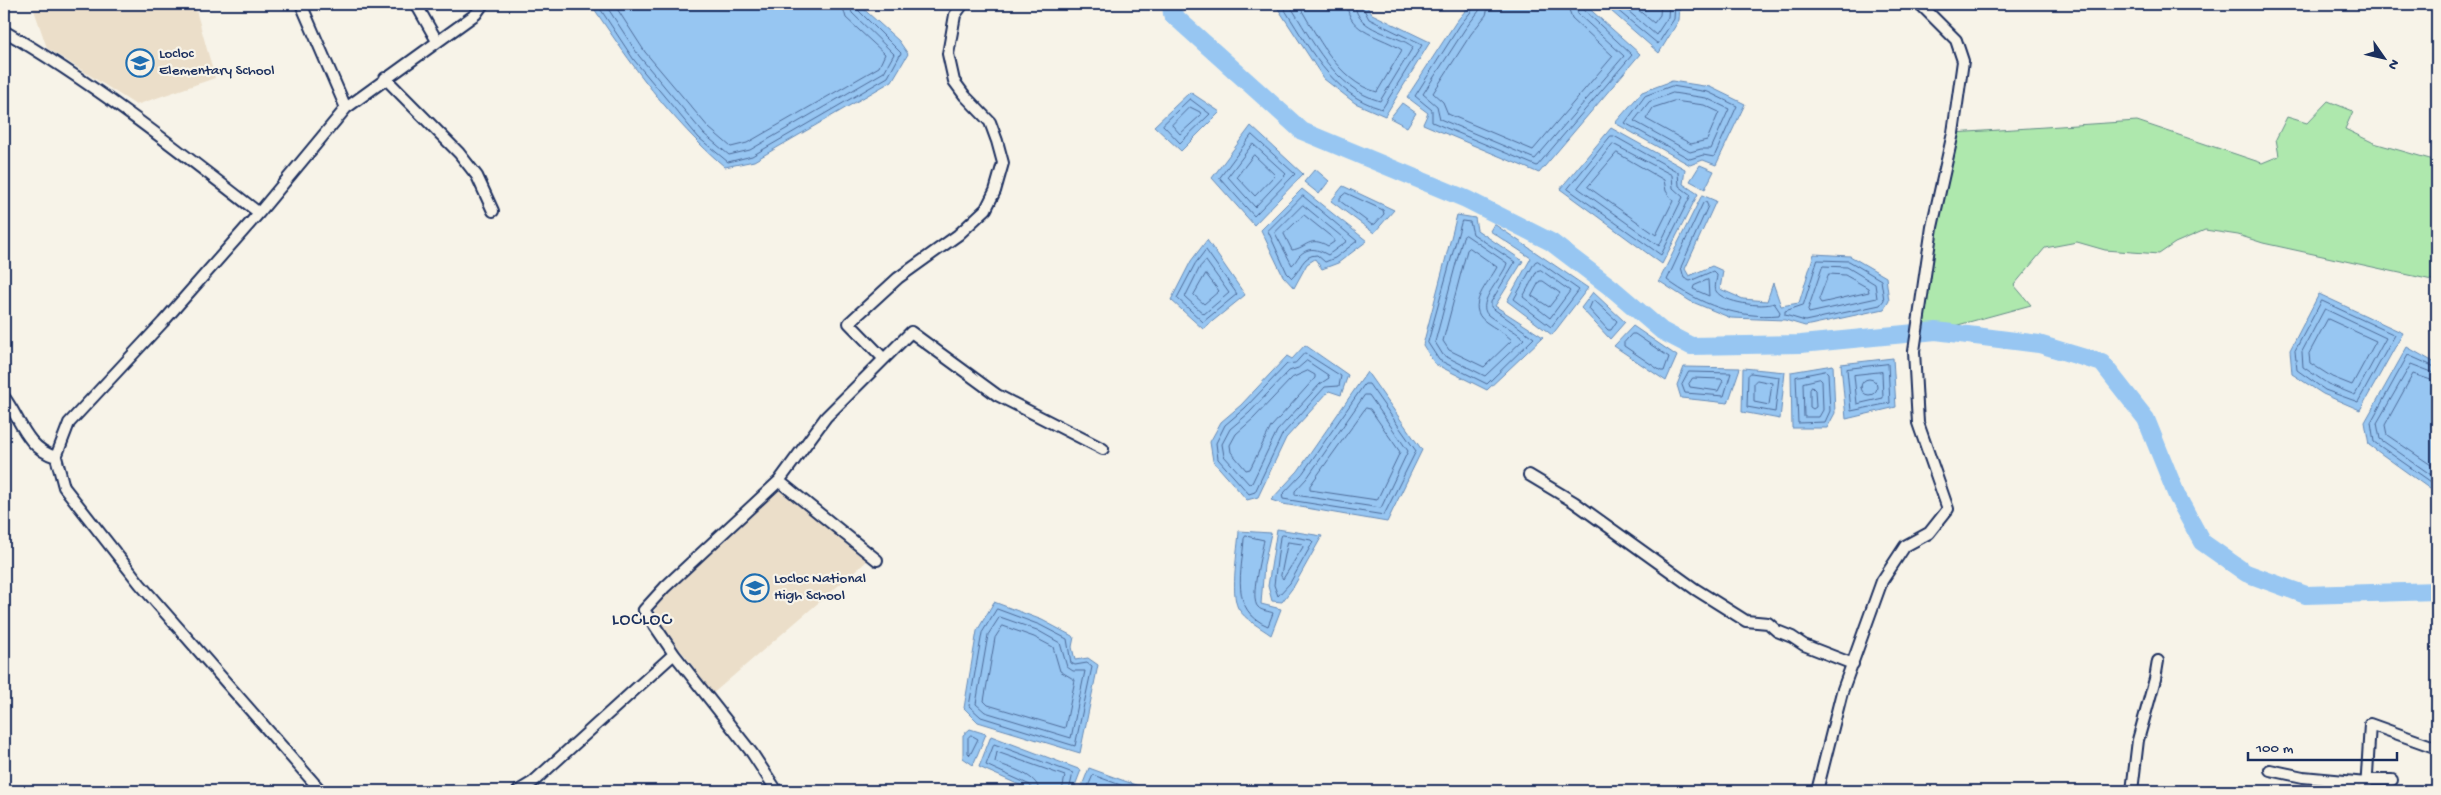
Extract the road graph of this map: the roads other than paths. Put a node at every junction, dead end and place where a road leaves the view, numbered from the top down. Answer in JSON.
{"nodes":[{"id":1,"x":301,"y":4,"type":"edge"},
{"id":2,"x":416,"y":4,"type":"edge"},
{"id":3,"x":483,"y":4,"type":"edge"},
{"id":4,"x":963,"y":4,"type":"edge"},
{"id":5,"x":1920,"y":4,"type":"edge"},
{"id":6,"x":4,"y":32,"type":"edge"},
{"id":7,"x":437,"y":41,"type":"junction"},
{"id":8,"x":386,"y":78,"type":"junction"},
{"id":9,"x":346,"y":108,"type":"junction"},
{"id":10,"x":494,"y":211,"type":"dead end"},
{"id":11,"x":259,"y":213,"type":"junction"},
{"id":12,"x":884,"y":359,"type":"junction"},
{"id":13,"x":4,"y":397,"type":"edge"},
{"id":14,"x":1103,"y":449,"type":"dead end"},
{"id":15,"x":56,"y":457,"type":"junction"},
{"id":16,"x":1529,"y":475,"type":"dead end"},
{"id":17,"x":779,"y":481,"type":"junction"},
{"id":18,"x":877,"y":560,"type":"dead end"},
{"id":19,"x":674,"y":654,"type":"junction"},
{"id":20,"x":2158,"y":661,"type":"dead end"},
{"id":21,"x":1853,"y":664,"type":"junction"},
{"id":22,"x":2437,"y":748,"type":"edge"},
{"id":23,"x":2270,"y":770,"type":"dead end"},
{"id":24,"x":2392,"y":780,"type":"dead end"},
{"id":25,"x":2366,"y":784,"type":"edge"},
{"id":26,"x":321,"y":791,"type":"edge"},
{"id":27,"x":518,"y":791,"type":"edge"},
{"id":28,"x":777,"y":791,"type":"edge"},
{"id":29,"x":1817,"y":791,"type":"edge"},
{"id":30,"x":2132,"y":791,"type":"edge"}],
"edges":[{"from":1,"to":9,"type":"street"},
{"from":2,"to":7,"type":"street"},
{"from":3,"to":7,"type":"street"},
{"from":4,"to":12,"type":"street"},
{"from":5,"to":21,"type":"street"},
{"from":6,"to":11,"type":"street"},
{"from":7,"to":8,"type":"street"},
{"from":8,"to":9,"type":"street"},
{"from":8,"to":10,"type":"street"},
{"from":9,"to":11,"type":"street"},
{"from":11,"to":15,"type":"street"},
{"from":12,"to":14,"type":"street"},
{"from":12,"to":17,"type":"street"},
{"from":13,"to":15,"type":"street"},
{"from":15,"to":26,"type":"street"},
{"from":16,"to":21,"type":"street"},
{"from":17,"to":18,"type":"street"},
{"from":17,"to":19,"type":"street"},
{"from":19,"to":27,"type":"street"},
{"from":19,"to":28,"type":"street"},
{"from":20,"to":30,"type":"street"},
{"from":21,"to":29,"type":"street"},
{"from":22,"to":25,"type":"street"},
{"from":23,"to":25,"type":"street"},
{"from":24,"to":25,"type":"street"}]}
